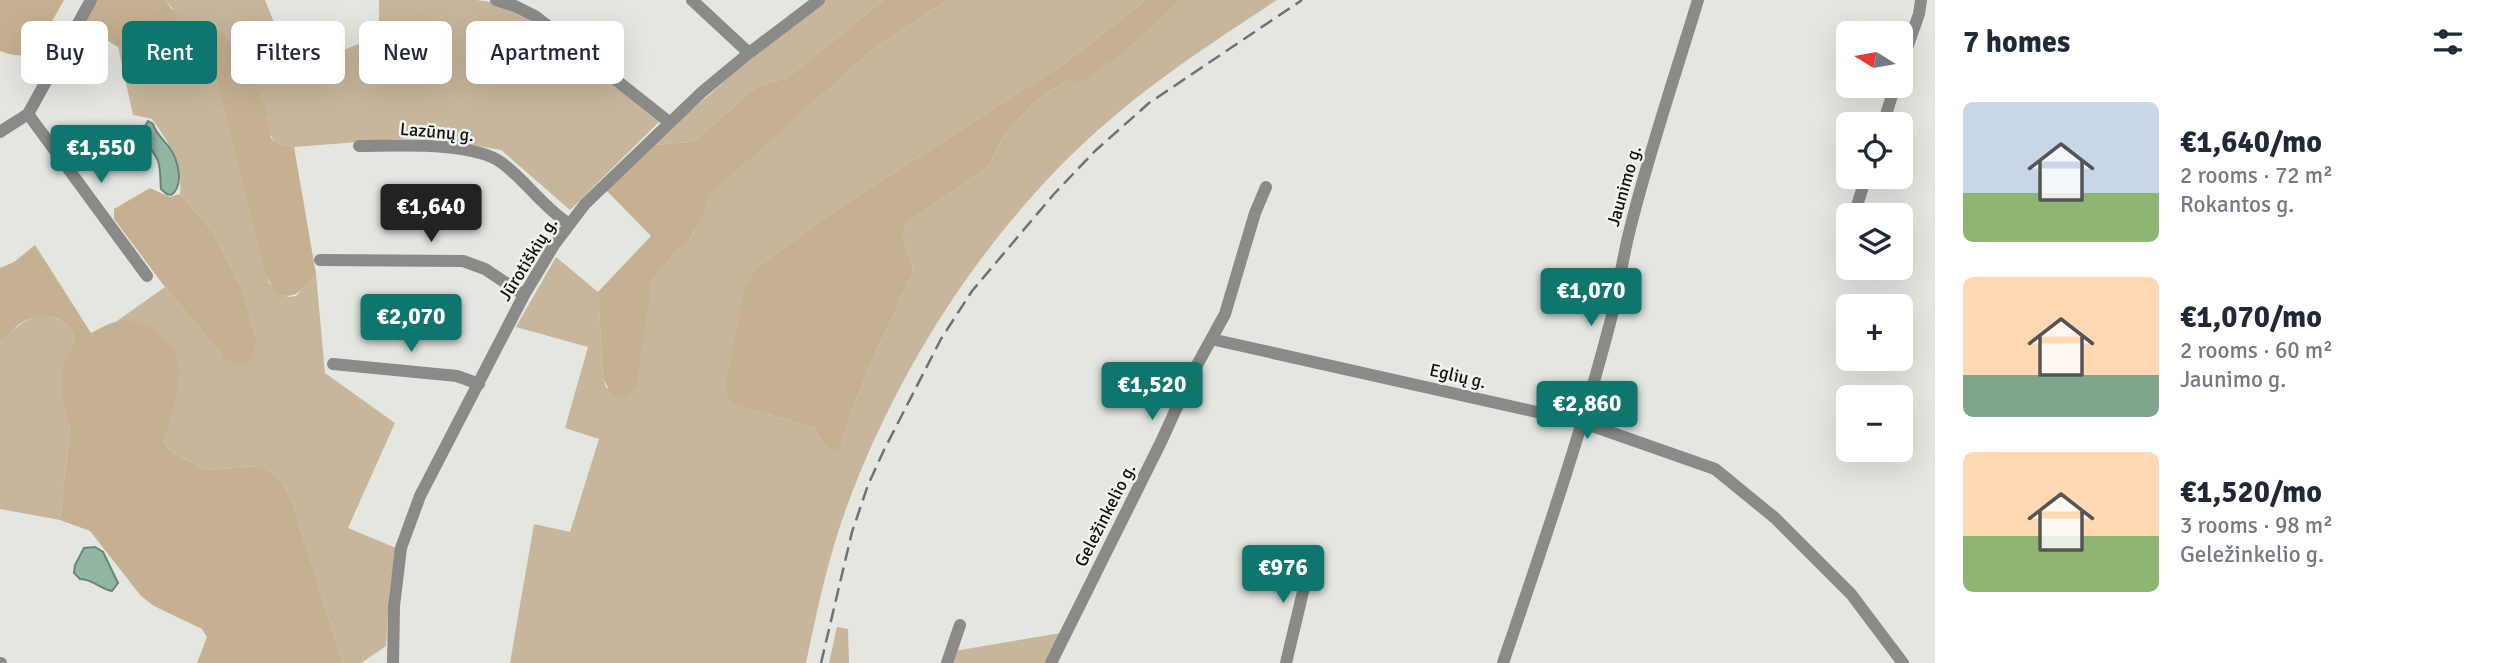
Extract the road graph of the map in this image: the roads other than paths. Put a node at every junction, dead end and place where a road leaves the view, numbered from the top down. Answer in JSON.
{"nodes":[{"id":1,"x":91,"y":0,"type":"edge"},
{"id":2,"x":496,"y":0,"type":"edge"},
{"id":3,"x":692,"y":0,"type":"edge"},
{"id":4,"x":819,"y":0,"type":"edge"},
{"id":5,"x":1698,"y":0,"type":"edge"},
{"id":6,"x":1926,"y":3,"type":"edge"},
{"id":7,"x":1913,"y":36,"type":"edge"},
{"id":8,"x":748,"y":53,"type":"junction"},
{"id":9,"x":28,"y":114,"type":"junction"},
{"id":10,"x":669,"y":122,"type":"junction"},
{"id":11,"x":0,"y":132,"type":"edge"},
{"id":12,"x":359,"y":146,"type":"dead end"},
{"id":13,"x":1266,"y":187,"type":"dead end"},
{"id":14,"x":569,"y":224,"type":"junction"},
{"id":15,"x":320,"y":260,"type":"dead end"},
{"id":16,"x":147,"y":276,"type":"dead end"},
{"id":17,"x":524,"y":295,"type":"junction"},
{"id":18,"x":1211,"y":339,"type":"junction"},
{"id":19,"x":333,"y":364,"type":"dead end"},
{"id":20,"x":479,"y":384,"type":"junction"},
{"id":21,"x":1581,"y":422,"type":"junction"},
{"id":22,"x":1311,"y":554,"type":"dead end"},
{"id":23,"x":960,"y":625,"type":"dead end"},
{"id":24,"x":393,"y":663,"type":"edge"},
{"id":25,"x":947,"y":663,"type":"edge"},
{"id":26,"x":1051,"y":663,"type":"edge"},
{"id":27,"x":1286,"y":663,"type":"edge"},
{"id":28,"x":1503,"y":663,"type":"edge"},
{"id":29,"x":1903,"y":663,"type":"edge"}],
"edges":[{"from":1,"to":9,"type":"street"},
{"from":2,"to":10,"type":"street"},
{"from":3,"to":8,"type":"street"},
{"from":4,"to":8,"type":"street","name":"Jūrotiškių g."},
{"from":5,"to":21,"type":"street","name":"Jaunimo g."},
{"from":6,"to":7,"type":"street"},
{"from":8,"to":10,"type":"street","name":"Jūrotiškių g."},
{"from":9,"to":11,"type":"street"},
{"from":9,"to":16,"type":"street"},
{"from":10,"to":14,"type":"street","name":"Jūrotiškių g."},
{"from":12,"to":14,"type":"street","name":"Lazūnų g."},
{"from":13,"to":18,"type":"street","name":"Geležinkelio g."},
{"from":14,"to":17,"type":"street","name":"Jūrotiškių g."},
{"from":15,"to":17,"type":"street"},
{"from":17,"to":20,"type":"street","name":"Jūrotiškių g."},
{"from":18,"to":21,"type":"street","name":"Eglių g."},
{"from":18,"to":26,"type":"street","name":"Geležinkelio g."},
{"from":19,"to":20,"type":"street"},
{"from":20,"to":24,"type":"street","name":"Jūrotiškių g."},
{"from":21,"to":28,"type":"street","name":"Jaunimo g."},
{"from":21,"to":29,"type":"street","name":"Eglių g."},
{"from":22,"to":27,"type":"street"},
{"from":23,"to":25,"type":"street"}]}
